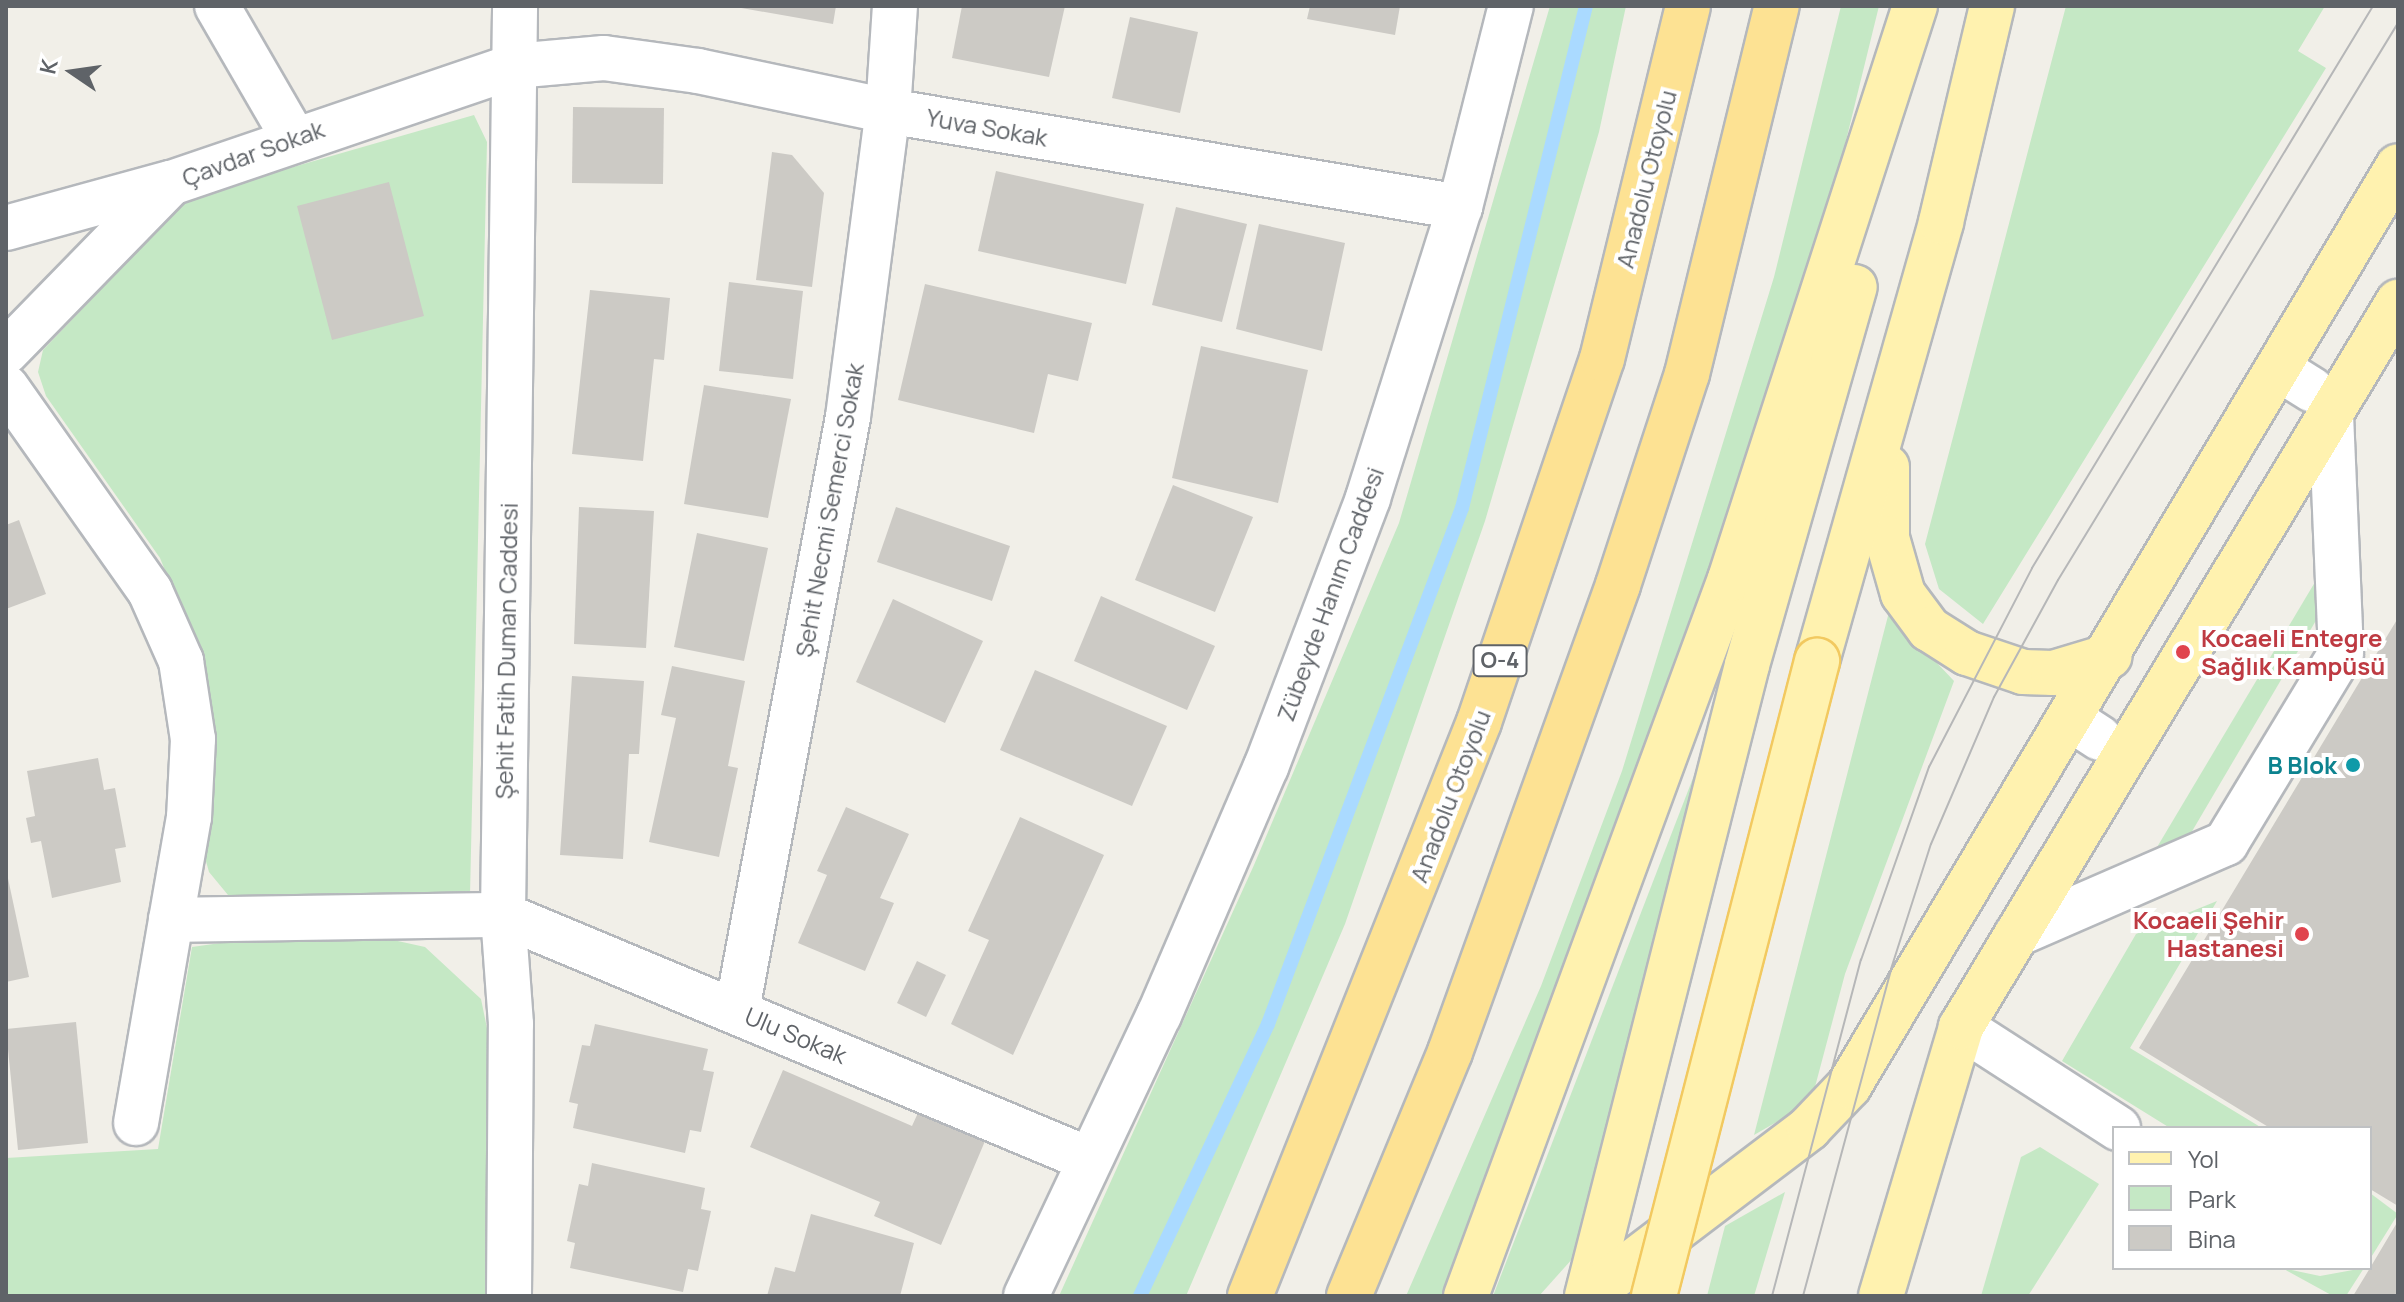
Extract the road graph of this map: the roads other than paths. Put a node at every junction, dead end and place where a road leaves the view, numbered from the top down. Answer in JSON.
{"nodes":[{"id":1,"x":217,"y":6,"type":"edge"},
{"id":2,"x":515,"y":6,"type":"edge"},
{"id":3,"x":895,"y":6,"type":"edge"},
{"id":4,"x":1511,"y":6,"type":"edge"},
{"id":5,"x":1688,"y":6,"type":"edge"},
{"id":6,"x":1777,"y":6,"type":"edge"},
{"id":7,"x":1915,"y":6,"type":"edge"},
{"id":8,"x":1927,"y":6,"type":"edge"},
{"id":9,"x":1992,"y":6,"type":"edge"},
{"id":10,"x":514,"y":66,"type":"junction"},
{"id":11,"x":888,"y":111,"type":"junction"},
{"id":12,"x":293,"y":137,"type":"junction"},
{"id":13,"x":2398,"y":166,"type":"edge"},
{"id":14,"x":171,"y":183,"type":"junction"},
{"id":15,"x":1460,"y":207,"type":"junction"},
{"id":16,"x":6,"y":228,"type":"edge"},
{"id":17,"x":2398,"y":302,"type":"edge"},
{"id":18,"x":6,"y":352,"type":"edge"},
{"id":19,"x":1902,"y":361,"type":"junction"},
{"id":20,"x":6,"y":387,"type":"edge"},
{"id":21,"x":2299,"y":392,"type":"junction"},
{"id":22,"x":2110,"y":656,"type":"junction"},
{"id":23,"x":503,"y":915,"type":"junction"},
{"id":24,"x":171,"y":920,"type":"junction"},
{"id":25,"x":2017,"y":934,"type":"junction"},
{"id":26,"x":737,"y":1010,"type":"junction"},
{"id":27,"x":1961,"y":1027,"type":"junction"},
{"id":28,"x":136,"y":1123,"type":"dead end"},
{"id":29,"x":2115,"y":1126,"type":"edge"},
{"id":30,"x":1088,"y":1159,"type":"junction"},
{"id":31,"x":509,"y":1296,"type":"edge"},
{"id":32,"x":1026,"y":1296,"type":"edge"},
{"id":33,"x":1250,"y":1296,"type":"edge"},
{"id":34,"x":1349,"y":1296,"type":"edge"},
{"id":35,"x":1466,"y":1296,"type":"edge"},
{"id":36,"x":1588,"y":1296,"type":"edge"},
{"id":37,"x":1654,"y":1296,"type":"edge"},
{"id":38,"x":1881,"y":1296,"type":"edge"}],
"edges":[{"from":1,"to":12,"type":"street"},
{"from":2,"to":10,"type":"street","name":"Şehit Fatih Duman Caddesi"},
{"from":3,"to":11,"type":"street","name":"Şehit Necmi Semerci Sokak"},
{"from":4,"to":15,"type":"street","name":"Zübeyde Hanım Caddesi"},
{"from":5,"to":33,"type":"highway","name":"Anadolu Otoyolu","number":"O-4"},
{"from":6,"to":34,"type":"highway"},
{"from":7,"to":35,"type":"main road"},
{"from":8,"to":36,"type":"main road"},
{"from":9,"to":19,"type":"main road"},
{"from":10,"to":11,"type":"street","name":"Yuva Sokak"},
{"from":10,"to":12,"type":"street","name":"Çavdar Sokak"},
{"from":10,"to":23,"type":"street","name":"Şehit Fatih Duman Caddesi"},
{"from":11,"to":15,"type":"street","name":"Yuva Sokak"},
{"from":11,"to":26,"type":"street","name":"Şehit Necmi Semerci Sokak"},
{"from":12,"to":14,"type":"street","name":"Çavdar Sokak"},
{"from":13,"to":21,"type":"main road"},
{"from":14,"to":16,"type":"street"},
{"from":14,"to":18,"type":"street","name":"Çavdar Sokak"},
{"from":15,"to":30,"type":"street","name":"Zübeyde Hanım Caddesi"},
{"from":17,"to":21,"type":"main road"},
{"from":19,"to":22,"type":"main road"},
{"from":19,"to":37,"type":"main road","bridge":true},
{"from":20,"to":24,"type":"street"},
{"from":21,"to":22,"type":"main road"},
{"from":21,"to":25,"type":"main road"},
{"from":21,"to":25,"type":"street"},
{"from":22,"to":36,"type":"main road"},
{"from":23,"to":24,"type":"street"},
{"from":23,"to":26,"type":"street","name":"Ulu Sokak"},
{"from":23,"to":31,"type":"street","name":"Şehit Fatih Duman Caddesi"},
{"from":24,"to":28,"type":"street"},
{"from":25,"to":27,"type":"main road"},
{"from":26,"to":30,"type":"street","name":"Ulu Sokak"},
{"from":27,"to":29,"type":"street"},
{"from":27,"to":38,"type":"main road"},
{"from":30,"to":32,"type":"street","name":"Zübeyde Hanım Caddesi"}]}
